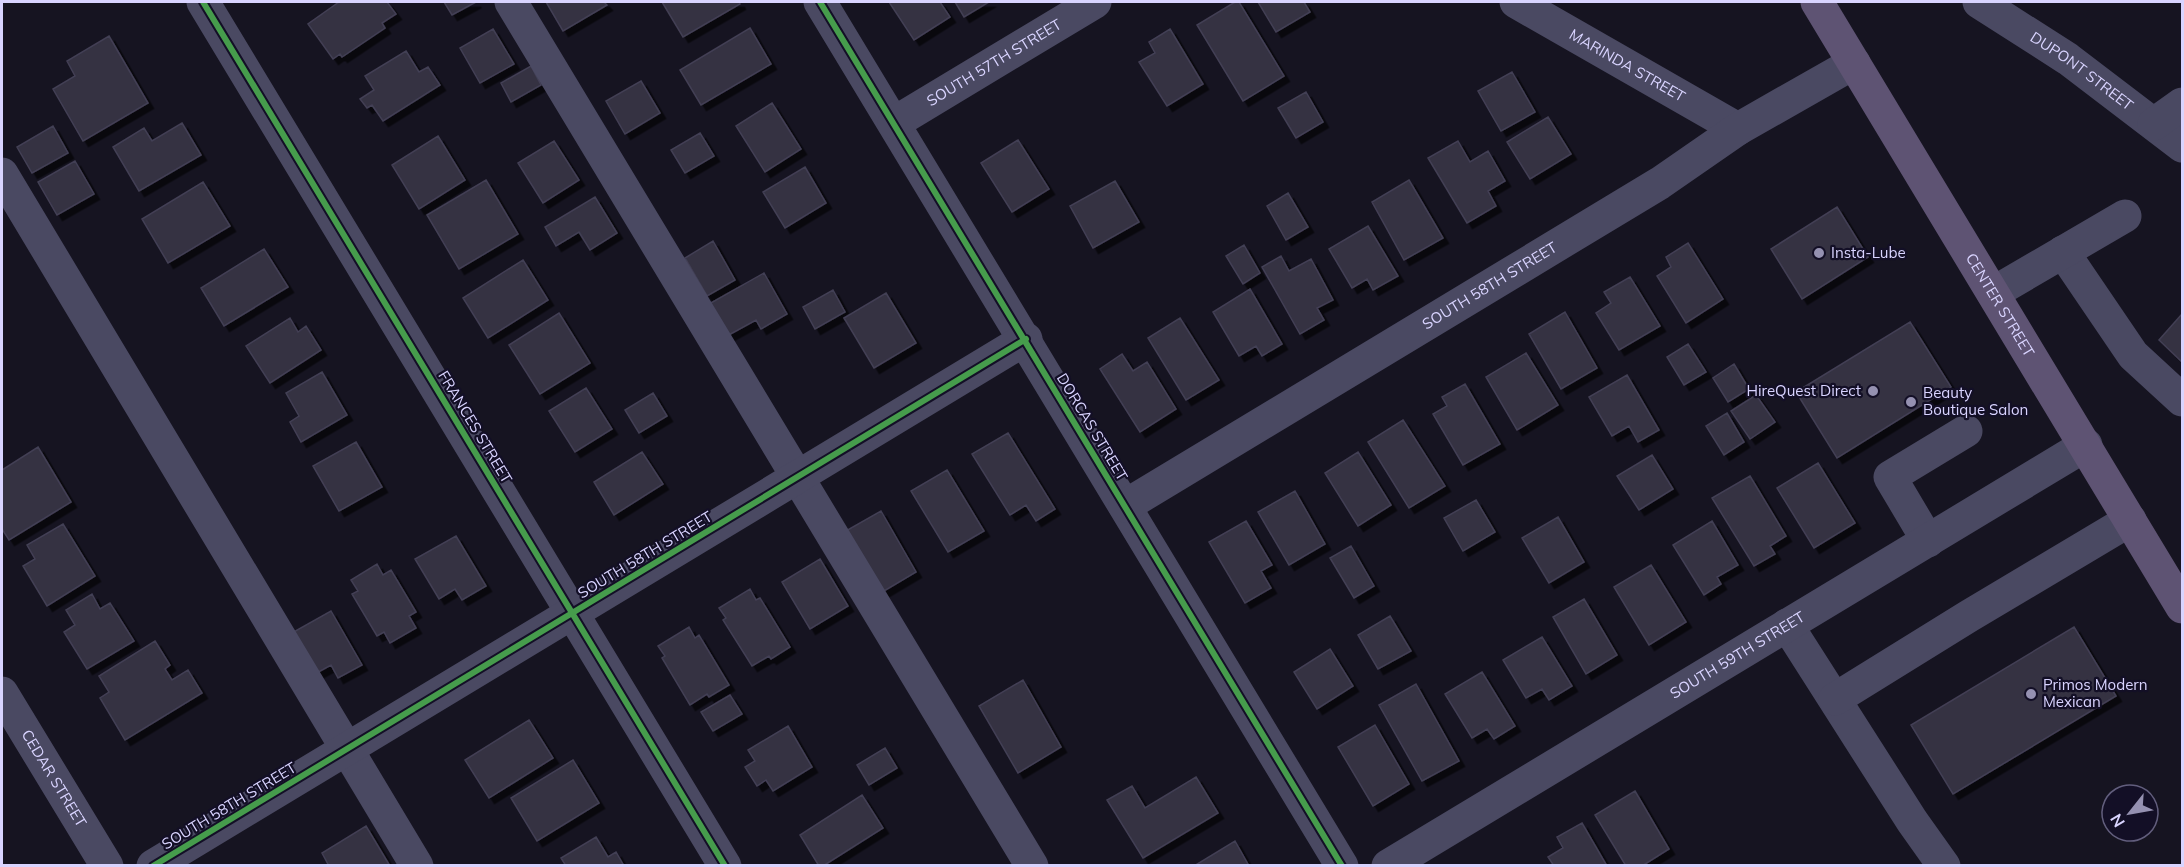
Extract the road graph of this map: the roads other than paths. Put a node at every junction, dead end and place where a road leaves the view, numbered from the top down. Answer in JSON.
{"nodes":[{"id":1,"x":203,"y":2,"type":"edge"},
{"id":2,"x":511,"y":2,"type":"edge"},
{"id":3,"x":820,"y":2,"type":"edge"},
{"id":4,"x":1095,"y":2,"type":"edge"},
{"id":5,"x":1516,"y":2,"type":"edge"},
{"id":6,"x":1817,"y":2,"type":"edge"},
{"id":7,"x":1979,"y":2,"type":"edge"},
{"id":8,"x":1854,"y":63,"type":"junction"},
{"id":9,"x":2182,"y":104,"type":"edge"},
{"id":10,"x":894,"y":123,"type":"junction"},
{"id":11,"x":2154,"y":124,"type":"junction"},
{"id":12,"x":1738,"y":129,"type":"junction"},
{"id":13,"x":2182,"y":146,"type":"edge"},
{"id":14,"x":2,"y":174,"type":"edge"},
{"id":15,"x":2125,"y":216,"type":"dead end"},
{"id":16,"x":2063,"y":252,"type":"junction"},
{"id":17,"x":1993,"y":293,"type":"junction"},
{"id":18,"x":1026,"y":339,"type":"junction"},
{"id":19,"x":2182,"y":400,"type":"edge"},
{"id":20,"x":1966,"y":431,"type":"dead end"},
{"id":21,"x":2086,"y":445,"type":"junction"},
{"id":22,"x":797,"y":477,"type":"junction"},
{"id":23,"x":1125,"y":506,"type":"junction"},
{"id":24,"x":2130,"y":520,"type":"junction"},
{"id":25,"x":1928,"y":541,"type":"junction"},
{"id":26,"x":2182,"y":607,"type":"edge"},
{"id":27,"x":574,"y":612,"type":"junction"},
{"id":28,"x":1787,"y":625,"type":"junction"},
{"id":29,"x":3,"y":698,"type":"edge"},
{"id":30,"x":1835,"y":699,"type":"junction"},
{"id":31,"x":348,"y":749,"type":"junction"},
{"id":32,"x":107,"y":866,"type":"edge"},
{"id":33,"x":153,"y":866,"type":"edge"},
{"id":34,"x":417,"y":866,"type":"edge"},
{"id":35,"x":725,"y":866,"type":"edge"},
{"id":36,"x":1032,"y":866,"type":"edge"},
{"id":37,"x":1342,"y":866,"type":"edge"},
{"id":38,"x":1388,"y":866,"type":"edge"},
{"id":39,"x":1944,"y":866,"type":"edge"}],
"edges":[{"from":1,"to":27,"type":"street","name":"FRANCES STREET"},
{"from":2,"to":22,"type":"street"},
{"from":3,"to":10,"type":"street","name":"DORCAS STREET"},
{"from":4,"to":10,"type":"street","name":"SOUTH 57TH STREET"},
{"from":5,"to":12,"type":"street","name":"MARINDA STREET"},
{"from":6,"to":8,"type":"main road","name":"CENTER STREET"},
{"from":7,"to":11,"type":"street","name":"DUPONT STREET"},
{"from":8,"to":12,"type":"street","name":"SOUTH 58TH STREET"},
{"from":8,"to":17,"type":"main road","name":"CENTER STREET"},
{"from":9,"to":11,"type":"street"},
{"from":10,"to":18,"type":"street","name":"DORCAS STREET"},
{"from":11,"to":13,"type":"street","name":"DUPONT STREET"},
{"from":12,"to":23,"type":"street","name":"SOUTH 58TH STREET"},
{"from":14,"to":31,"type":"street"},
{"from":15,"to":16,"type":"street"},
{"from":16,"to":17,"type":"street"},
{"from":16,"to":19,"type":"street"},
{"from":17,"to":21,"type":"main road","name":"CENTER STREET"},
{"from":18,"to":22,"type":"street","name":"SOUTH 58TH STREET"},
{"from":18,"to":23,"type":"street","name":"DORCAS STREET"},
{"from":20,"to":25,"type":"street"},
{"from":21,"to":24,"type":"main road","name":"CENTER STREET"},
{"from":21,"to":25,"type":"street","name":"SOUTH 59TH STREET"},
{"from":22,"to":27,"type":"street","name":"SOUTH 58TH STREET"},
{"from":22,"to":36,"type":"street"},
{"from":23,"to":37,"type":"street","name":"DORCAS STREET"},
{"from":24,"to":26,"type":"main road","name":"CENTER STREET"},
{"from":24,"to":30,"type":"street"},
{"from":25,"to":28,"type":"street","name":"SOUTH 59TH STREET"},
{"from":27,"to":31,"type":"street","name":"SOUTH 58TH STREET"},
{"from":27,"to":35,"type":"street","name":"FRANCES STREET"},
{"from":28,"to":30,"type":"street"},
{"from":28,"to":38,"type":"street","name":"SOUTH 59TH STREET"},
{"from":29,"to":32,"type":"street","name":"CEDAR STREET"},
{"from":30,"to":39,"type":"street"},
{"from":31,"to":33,"type":"street","name":"SOUTH 58TH STREET"},
{"from":31,"to":34,"type":"street"}]}
